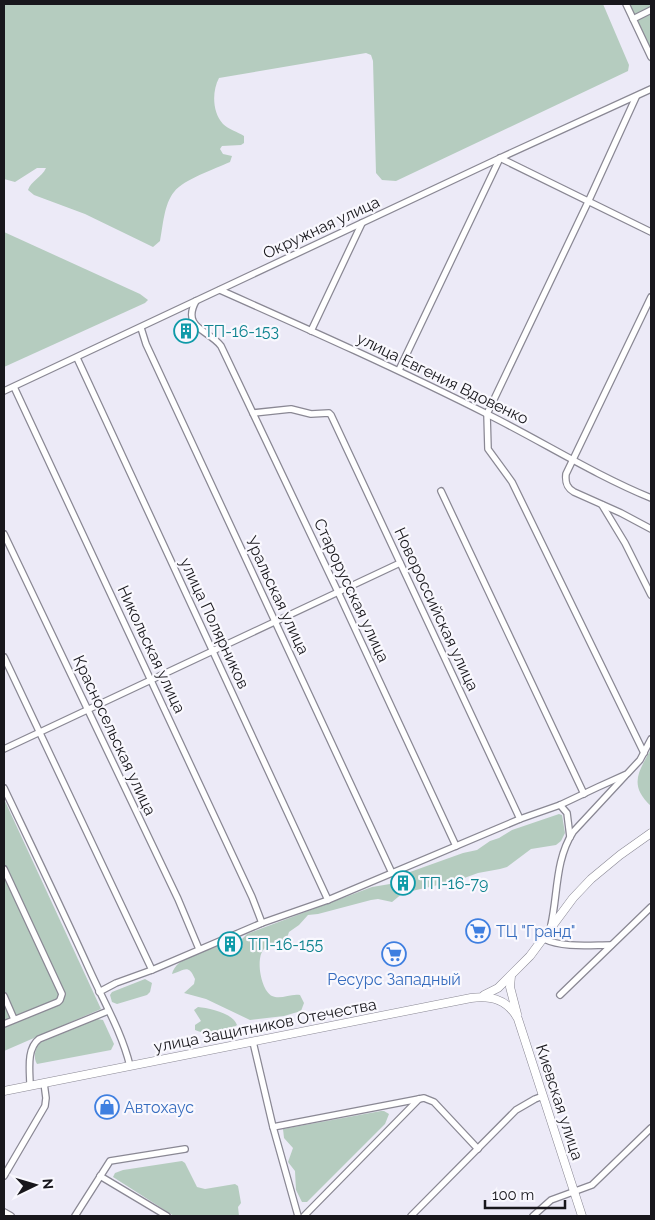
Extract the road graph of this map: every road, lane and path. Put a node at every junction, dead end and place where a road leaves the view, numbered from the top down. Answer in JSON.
{"nodes":[{"id":1,"x":626,"y":4,"type":"edge"},
{"id":2,"x":651,"y":10,"type":"edge"},
{"id":3,"x":633,"y":19,"type":"junction"},
{"id":4,"x":651,"y":57,"type":"edge"},
{"id":5,"x":651,"y":89,"type":"edge"},
{"id":6,"x":636,"y":97,"type":"junction"},
{"id":7,"x":500,"y":158,"type":"junction"},
{"id":8,"x":589,"y":200,"type":"junction"},
{"id":9,"x":362,"y":223,"type":"junction"},
{"id":10,"x":651,"y":232,"type":"edge"},
{"id":11,"x":220,"y":290,"type":"junction"},
{"id":12,"x":651,"y":297,"type":"edge"},
{"id":13,"x":196,"y":301,"type":"junction"},
{"id":14,"x":141,"y":328,"type":"junction"},
{"id":15,"x":311,"y":330,"type":"junction"},
{"id":16,"x":77,"y":358,"type":"junction"},
{"id":17,"x":399,"y":370,"type":"junction"},
{"id":18,"x":14,"y":387,"type":"junction"},
{"id":19,"x":4,"y":391,"type":"edge"},
{"id":20,"x":253,"y":413,"type":"junction"},
{"id":21,"x":487,"y":414,"type":"junction"},
{"id":22,"x":573,"y":460,"type":"junction"},
{"id":23,"x":441,"y":491,"type":"dead end"},
{"id":24,"x":651,"y":498,"type":"edge"},
{"id":25,"x":602,"y":504,"type":"junction"},
{"id":26,"x":651,"y":530,"type":"edge"},
{"id":27,"x":4,"y":534,"type":"edge"},
{"id":28,"x":400,"y":563,"type":"junction"},
{"id":29,"x":338,"y":592,"type":"junction"},
{"id":30,"x":651,"y":595,"type":"edge"},
{"id":31,"x":275,"y":622,"type":"junction"},
{"id":32,"x":213,"y":651,"type":"junction"},
{"id":33,"x":4,"y":657,"type":"edge"},
{"id":34,"x":152,"y":680,"type":"junction"},
{"id":35,"x":88,"y":710,"type":"junction"},
{"id":36,"x":40,"y":733,"type":"junction"},
{"id":37,"x":651,"y":739,"type":"edge"},
{"id":38,"x":4,"y":749,"type":"edge"},
{"id":39,"x":644,"y":753,"type":"junction"},
{"id":40,"x":627,"y":774,"type":"junction"},
{"id":41,"x":4,"y":788,"type":"edge"},
{"id":42,"x":584,"y":794,"type":"junction"},
{"id":43,"x":560,"y":804,"type":"junction"},
{"id":44,"x":520,"y":819,"type":"junction"},
{"id":45,"x":651,"y":833,"type":"edge"},
{"id":46,"x":570,"y":837,"type":"junction"},
{"id":47,"x":456,"y":846,"type":"junction"},
{"id":48,"x":4,"y":869,"type":"edge"},
{"id":49,"x":392,"y":873,"type":"junction"},
{"id":50,"x":328,"y":900,"type":"junction"},
{"id":51,"x":651,"y":907,"type":"edge"},
{"id":52,"x":262,"y":923,"type":"junction"},
{"id":53,"x":551,"y":928,"type":"junction"},
{"id":54,"x":544,"y":938,"type":"junction"},
{"id":55,"x":611,"y":945,"type":"junction"},
{"id":56,"x":199,"y":949,"type":"junction"},
{"id":57,"x":152,"y":970,"type":"junction"},
{"id":58,"x":513,"y":972,"type":"junction"},
{"id":59,"x":99,"y":992,"type":"junction"},
{"id":60,"x":560,"y":995,"type":"dead end"},
{"id":61,"x":4,"y":996,"type":"edge"},
{"id":62,"x":480,"y":997,"type":"junction"},
{"id":63,"x":108,"y":1011,"type":"junction"},
{"id":64,"x":14,"y":1019,"type":"junction"},
{"id":65,"x":519,"y":1021,"type":"junction"},
{"id":66,"x":4,"y":1024,"type":"edge"},
{"id":67,"x":253,"y":1042,"type":"junction"},
{"id":68,"x":130,"y":1066,"type":"junction"},
{"id":69,"x":44,"y":1083,"type":"junction"},
{"id":70,"x":30,"y":1086,"type":"junction"},
{"id":71,"x":4,"y":1091,"type":"edge"},
{"id":72,"x":544,"y":1096,"type":"junction"},
{"id":73,"x":420,"y":1099,"type":"junction"},
{"id":74,"x":273,"y":1127,"type":"junction"},
{"id":75,"x":651,"y":1128,"type":"edge"},
{"id":76,"x":185,"y":1149,"type":"dead end"},
{"id":77,"x":478,"y":1149,"type":"junction"},
{"id":78,"x":4,"y":1176,"type":"edge"},
{"id":79,"x":100,"y":1176,"type":"junction"},
{"id":80,"x":574,"y":1191,"type":"junction"},
{"id":81,"x":4,"y":1212,"type":"edge"},
{"id":82,"x":11,"y":1216,"type":"edge"},
{"id":83,"x":75,"y":1216,"type":"edge"},
{"id":84,"x":167,"y":1216,"type":"edge"},
{"id":85,"x":298,"y":1216,"type":"edge"},
{"id":86,"x":304,"y":1216,"type":"edge"},
{"id":87,"x":411,"y":1216,"type":"edge"},
{"id":88,"x":533,"y":1216,"type":"edge"},
{"id":89,"x":582,"y":1216,"type":"edge"}],
"edges":[{"from":1,"to":3,"type":"street"},
{"from":2,"to":3,"type":"street"},
{"from":3,"to":4,"type":"street"},
{"from":5,"to":6,"type":"street","name":"Окружная улица"},
{"from":6,"to":7,"type":"street","name":"Окружная улица"},
{"from":6,"to":8,"type":"street"},
{"from":7,"to":8,"type":"street"},
{"from":7,"to":9,"type":"street","name":"Окружная улица"},
{"from":7,"to":17,"type":"street"},
{"from":8,"to":10,"type":"street"},
{"from":8,"to":21,"type":"street"},
{"from":9,"to":11,"type":"street","name":"Окружная улица"},
{"from":9,"to":15,"type":"street"},
{"from":11,"to":13,"type":"street","name":"Окружная улица"},
{"from":11,"to":15,"type":"street","name":"улица Евгения Вдовенко"},
{"from":12,"to":22,"type":"street"},
{"from":13,"to":14,"type":"street","name":"Окружная улица"},
{"from":13,"to":20,"type":"street","name":"Старорусская улица"},
{"from":14,"to":16,"type":"street","name":"Окружная улица"},
{"from":14,"to":31,"type":"street","name":"Уральская улица"},
{"from":15,"to":17,"type":"street","name":"улица Евгения Вдовенко"},
{"from":16,"to":18,"type":"street","name":"Окружная улица"},
{"from":16,"to":32,"type":"street","name":"улица Полярников"},
{"from":17,"to":21,"type":"street","name":"улица Евгения Вдовенко"},
{"from":18,"to":19,"type":"street","name":"Окружная улица"},
{"from":18,"to":34,"type":"street","name":"Никольская улица"},
{"from":20,"to":28,"type":"street","name":"Новороссийская улица"},
{"from":20,"to":29,"type":"street","name":"Старорусская улица"},
{"from":21,"to":22,"type":"street","name":"улица Евгения Вдовенко"},
{"from":21,"to":39,"type":"street"},
{"from":22,"to":24,"type":"street","name":"улица Евгения Вдовенко"},
{"from":22,"to":25,"type":"street"},
{"from":23,"to":42,"type":"street"},
{"from":25,"to":26,"type":"street"},
{"from":25,"to":30,"type":"street"},
{"from":27,"to":35,"type":"street","name":"Красносельская улица"},
{"from":28,"to":29,"type":"street"},
{"from":28,"to":44,"type":"street","name":"Новороссийская улица"},
{"from":29,"to":31,"type":"street"},
{"from":29,"to":47,"type":"street","name":"Старорусская улица"},
{"from":31,"to":32,"type":"street"},
{"from":31,"to":49,"type":"street","name":"Уральская улица"},
{"from":32,"to":34,"type":"street"},
{"from":32,"to":50,"type":"street","name":"улица Полярников"},
{"from":33,"to":36,"type":"street"},
{"from":34,"to":35,"type":"street"},
{"from":34,"to":52,"type":"street","name":"Никольская улица"},
{"from":35,"to":36,"type":"street"},
{"from":35,"to":56,"type":"street","name":"Красносельская улица"},
{"from":36,"to":38,"type":"street"},
{"from":36,"to":57,"type":"street"},
{"from":37,"to":39,"type":"street"},
{"from":39,"to":40,"type":"street"},
{"from":40,"to":42,"type":"street"},
{"from":40,"to":46,"type":"street"},
{"from":41,"to":59,"type":"street"},
{"from":42,"to":43,"type":"street"},
{"from":43,"to":44,"type":"street"},
{"from":43,"to":46,"type":"street"},
{"from":44,"to":47,"type":"street"},
{"from":45,"to":53,"type":"main road"},
{"from":46,"to":53,"type":"street"},
{"from":47,"to":49,"type":"street"},
{"from":48,"to":64,"type":"street"},
{"from":49,"to":50,"type":"street"},
{"from":50,"to":52,"type":"street"},
{"from":51,"to":55,"type":"street"},
{"from":52,"to":56,"type":"street"},
{"from":53,"to":54,"type":"main road"},
{"from":54,"to":55,"type":"street"},
{"from":54,"to":58,"type":"main road"},
{"from":55,"to":60,"type":"street"},
{"from":56,"to":57,"type":"street"},
{"from":57,"to":59,"type":"street"},
{"from":58,"to":62,"type":"main road"},
{"from":58,"to":65,"type":"main road","name":"Киевская улица"},
{"from":59,"to":63,"type":"street"},
{"from":61,"to":64,"type":"street"},
{"from":62,"to":65,"type":"main road","name":"улица Защитников Отечества"},
{"from":62,"to":67,"type":"main road","name":"улица Защитников Отечества"},
{"from":63,"to":68,"type":"street"},
{"from":63,"to":70,"type":"street"},
{"from":64,"to":66,"type":"street"},
{"from":65,"to":72,"type":"main road","name":"Киевская улица"},
{"from":67,"to":68,"type":"main road","name":"улица Защитников Отечества"},
{"from":67,"to":74,"type":"street"},
{"from":68,"to":69,"type":"main road","name":"улица Защитников Отечества"},
{"from":69,"to":70,"type":"main road","name":"улица Защитников Отечества"},
{"from":69,"to":78,"type":"street"},
{"from":70,"to":71,"type":"main road","name":"улица Защитников Отечества"},
{"from":72,"to":77,"type":"street"},
{"from":72,"to":80,"type":"main road","name":"Киевская улица"},
{"from":73,"to":74,"type":"street"},
{"from":73,"to":77,"type":"street"},
{"from":73,"to":86,"type":"street"},
{"from":74,"to":85,"type":"street"},
{"from":75,"to":80,"type":"street"},
{"from":76,"to":79,"type":"street"},
{"from":77,"to":87,"type":"street"},
{"from":79,"to":83,"type":"street"},
{"from":79,"to":84,"type":"street"},
{"from":80,"to":88,"type":"street"},
{"from":80,"to":89,"type":"main road","name":"Киевская улица"},
{"from":81,"to":82,"type":"street"}]}
